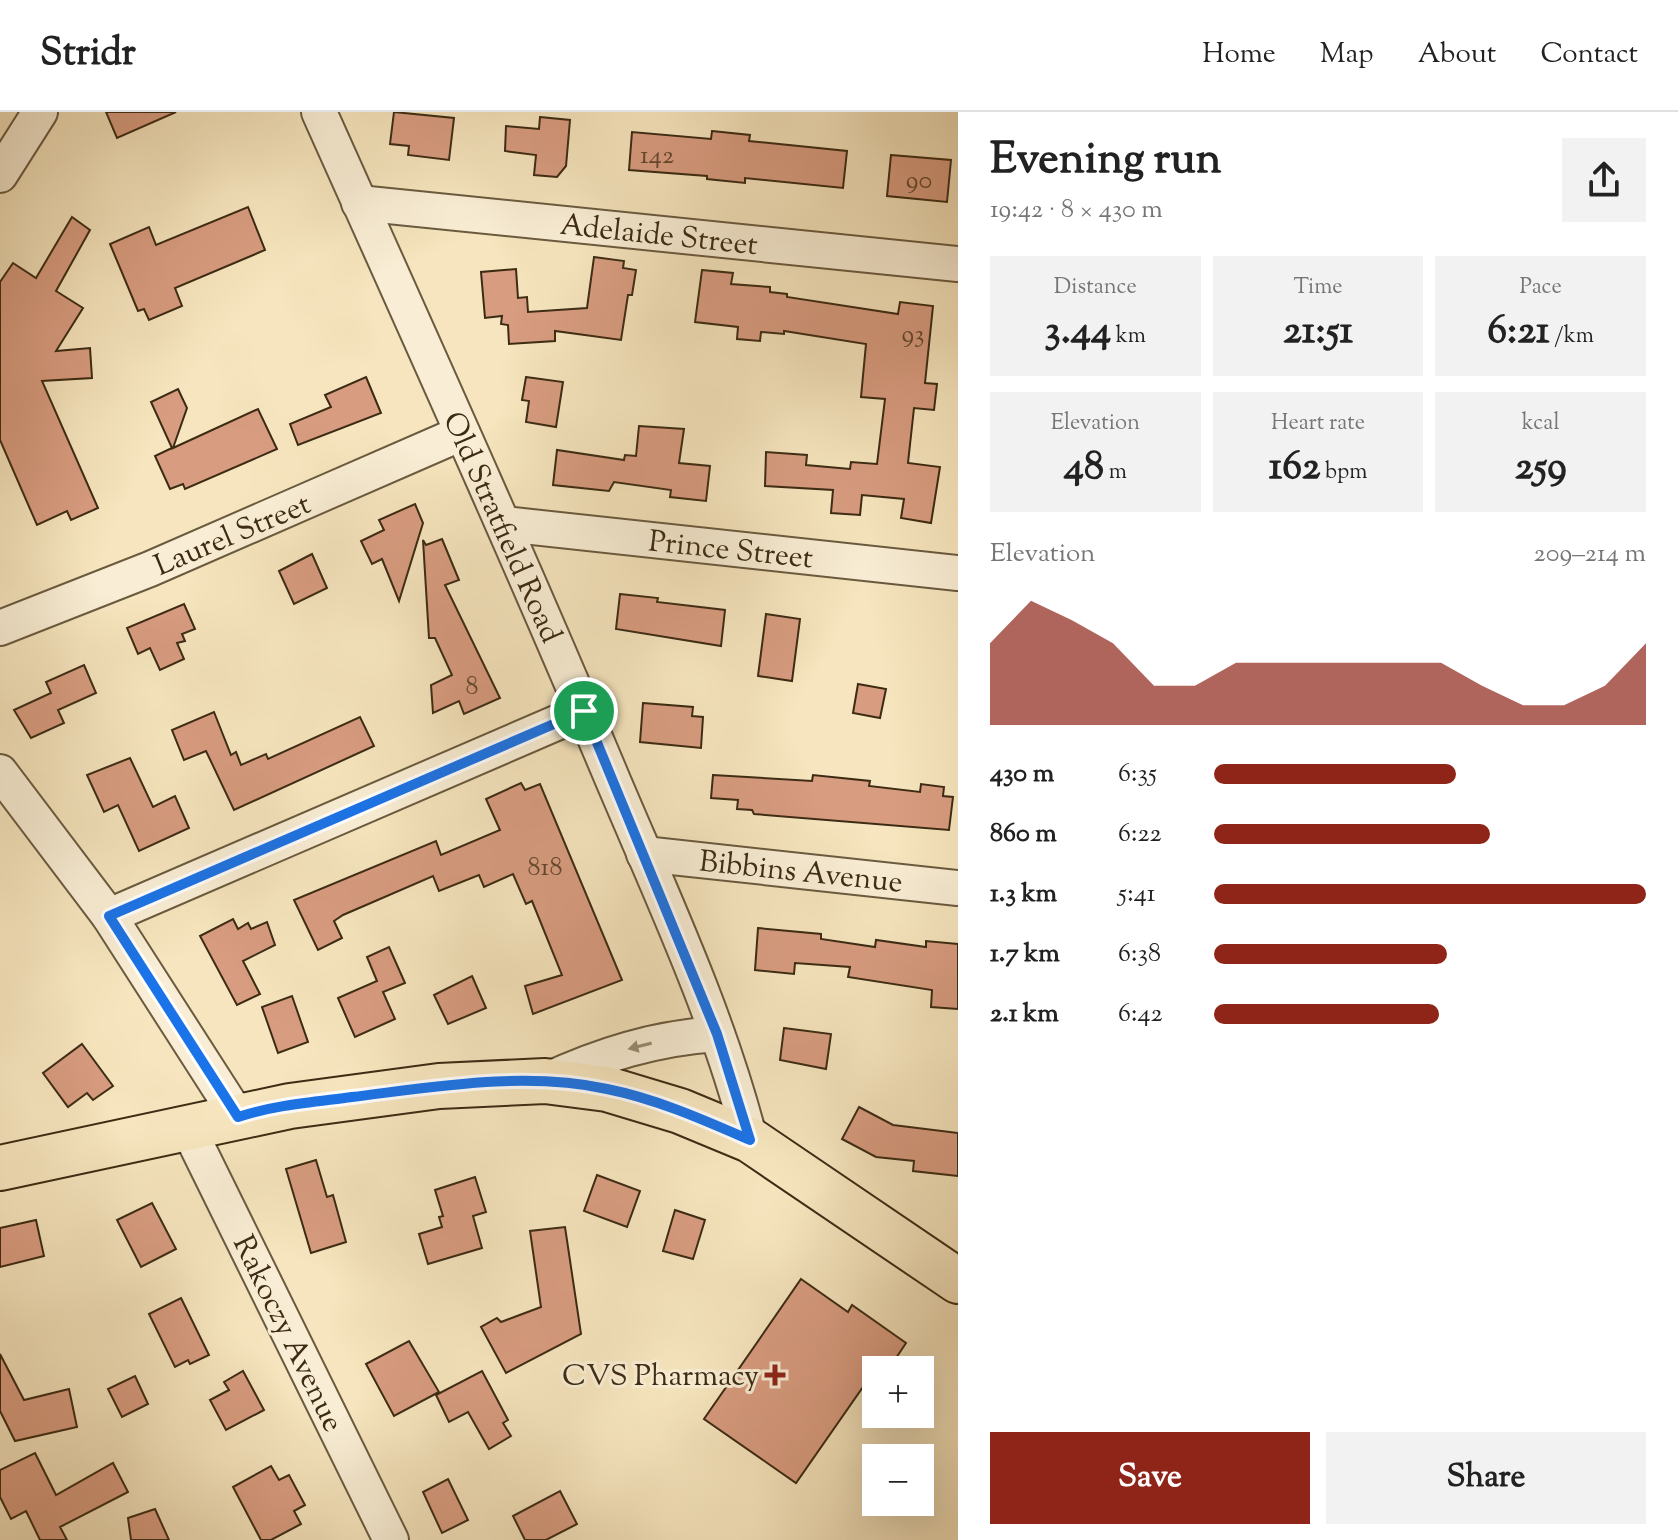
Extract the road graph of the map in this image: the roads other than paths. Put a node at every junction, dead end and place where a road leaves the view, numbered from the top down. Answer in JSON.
{"nodes":[{"id":1,"x":40,"y":112,"type":"edge"},
{"id":2,"x":319,"y":112,"type":"edge"},
{"id":3,"x":0,"y":175,"type":"edge"},
{"id":4,"x":359,"y":203,"type":"junction"},
{"id":5,"x":958,"y":264,"type":"edge"},
{"id":6,"x":462,"y":433,"type":"junction"},
{"id":7,"x":504,"y":524,"type":"junction"},
{"id":8,"x":958,"y":573,"type":"edge"},
{"id":9,"x":0,"y":628,"type":"edge"},
{"id":10,"x":584,"y":711,"type":"junction"},
{"id":11,"x":0,"y":772,"type":"edge"},
{"id":12,"x":644,"y":854,"type":"junction"},
{"id":13,"x":958,"y":888,"type":"edge"},
{"id":14,"x":109,"y":916,"type":"junction"},
{"id":15,"x":717,"y":1034,"type":"junction"},
{"id":16,"x":545,"y":1081,"type":"junction"},
{"id":17,"x":238,"y":1117,"type":"junction"},
{"id":18,"x":187,"y":1126,"type":"junction"},
{"id":19,"x":750,"y":1140,"type":"junction"},
{"id":20,"x":0,"y":1168,"type":"edge"},
{"id":21,"x":958,"y":1281,"type":"edge"},
{"id":22,"x":391,"y":1540,"type":"edge"}],
"edges":[{"from":1,"to":3,"type":"street"},
{"from":2,"to":4,"type":"street","name":"Old Stratfield Road"},
{"from":4,"to":5,"type":"street","name":"Adelaide Street"},
{"from":4,"to":6,"type":"street","name":"Old Stratfield Road"},
{"from":6,"to":7,"type":"street","name":"Old Stratfield Road"},
{"from":6,"to":9,"type":"street","name":"Laurel Street"},
{"from":7,"to":8,"type":"street","name":"Prince Street"},
{"from":7,"to":10,"type":"street","name":"Old Stratfield Road"},
{"from":10,"to":12,"type":"street","name":"Old Stratfield Road"},
{"from":10,"to":14,"type":"street"},
{"from":11,"to":14,"type":"street"},
{"from":12,"to":13,"type":"street","name":"Bibbins Avenue"},
{"from":12,"to":15,"type":"street","name":"Old Stratfield Road"},
{"from":14,"to":17,"type":"street"},
{"from":15,"to":16,"type":"street","one_way":true},
{"from":15,"to":19,"type":"street","name":"Old Stratfield Road"},
{"from":16,"to":17,"type":"main road"},
{"from":16,"to":19,"type":"main road"},
{"from":17,"to":18,"type":"main road"},
{"from":18,"to":20,"type":"main road"},
{"from":18,"to":22,"type":"street","name":"Rakoczy Avenue"},
{"from":19,"to":21,"type":"main road"}]}
